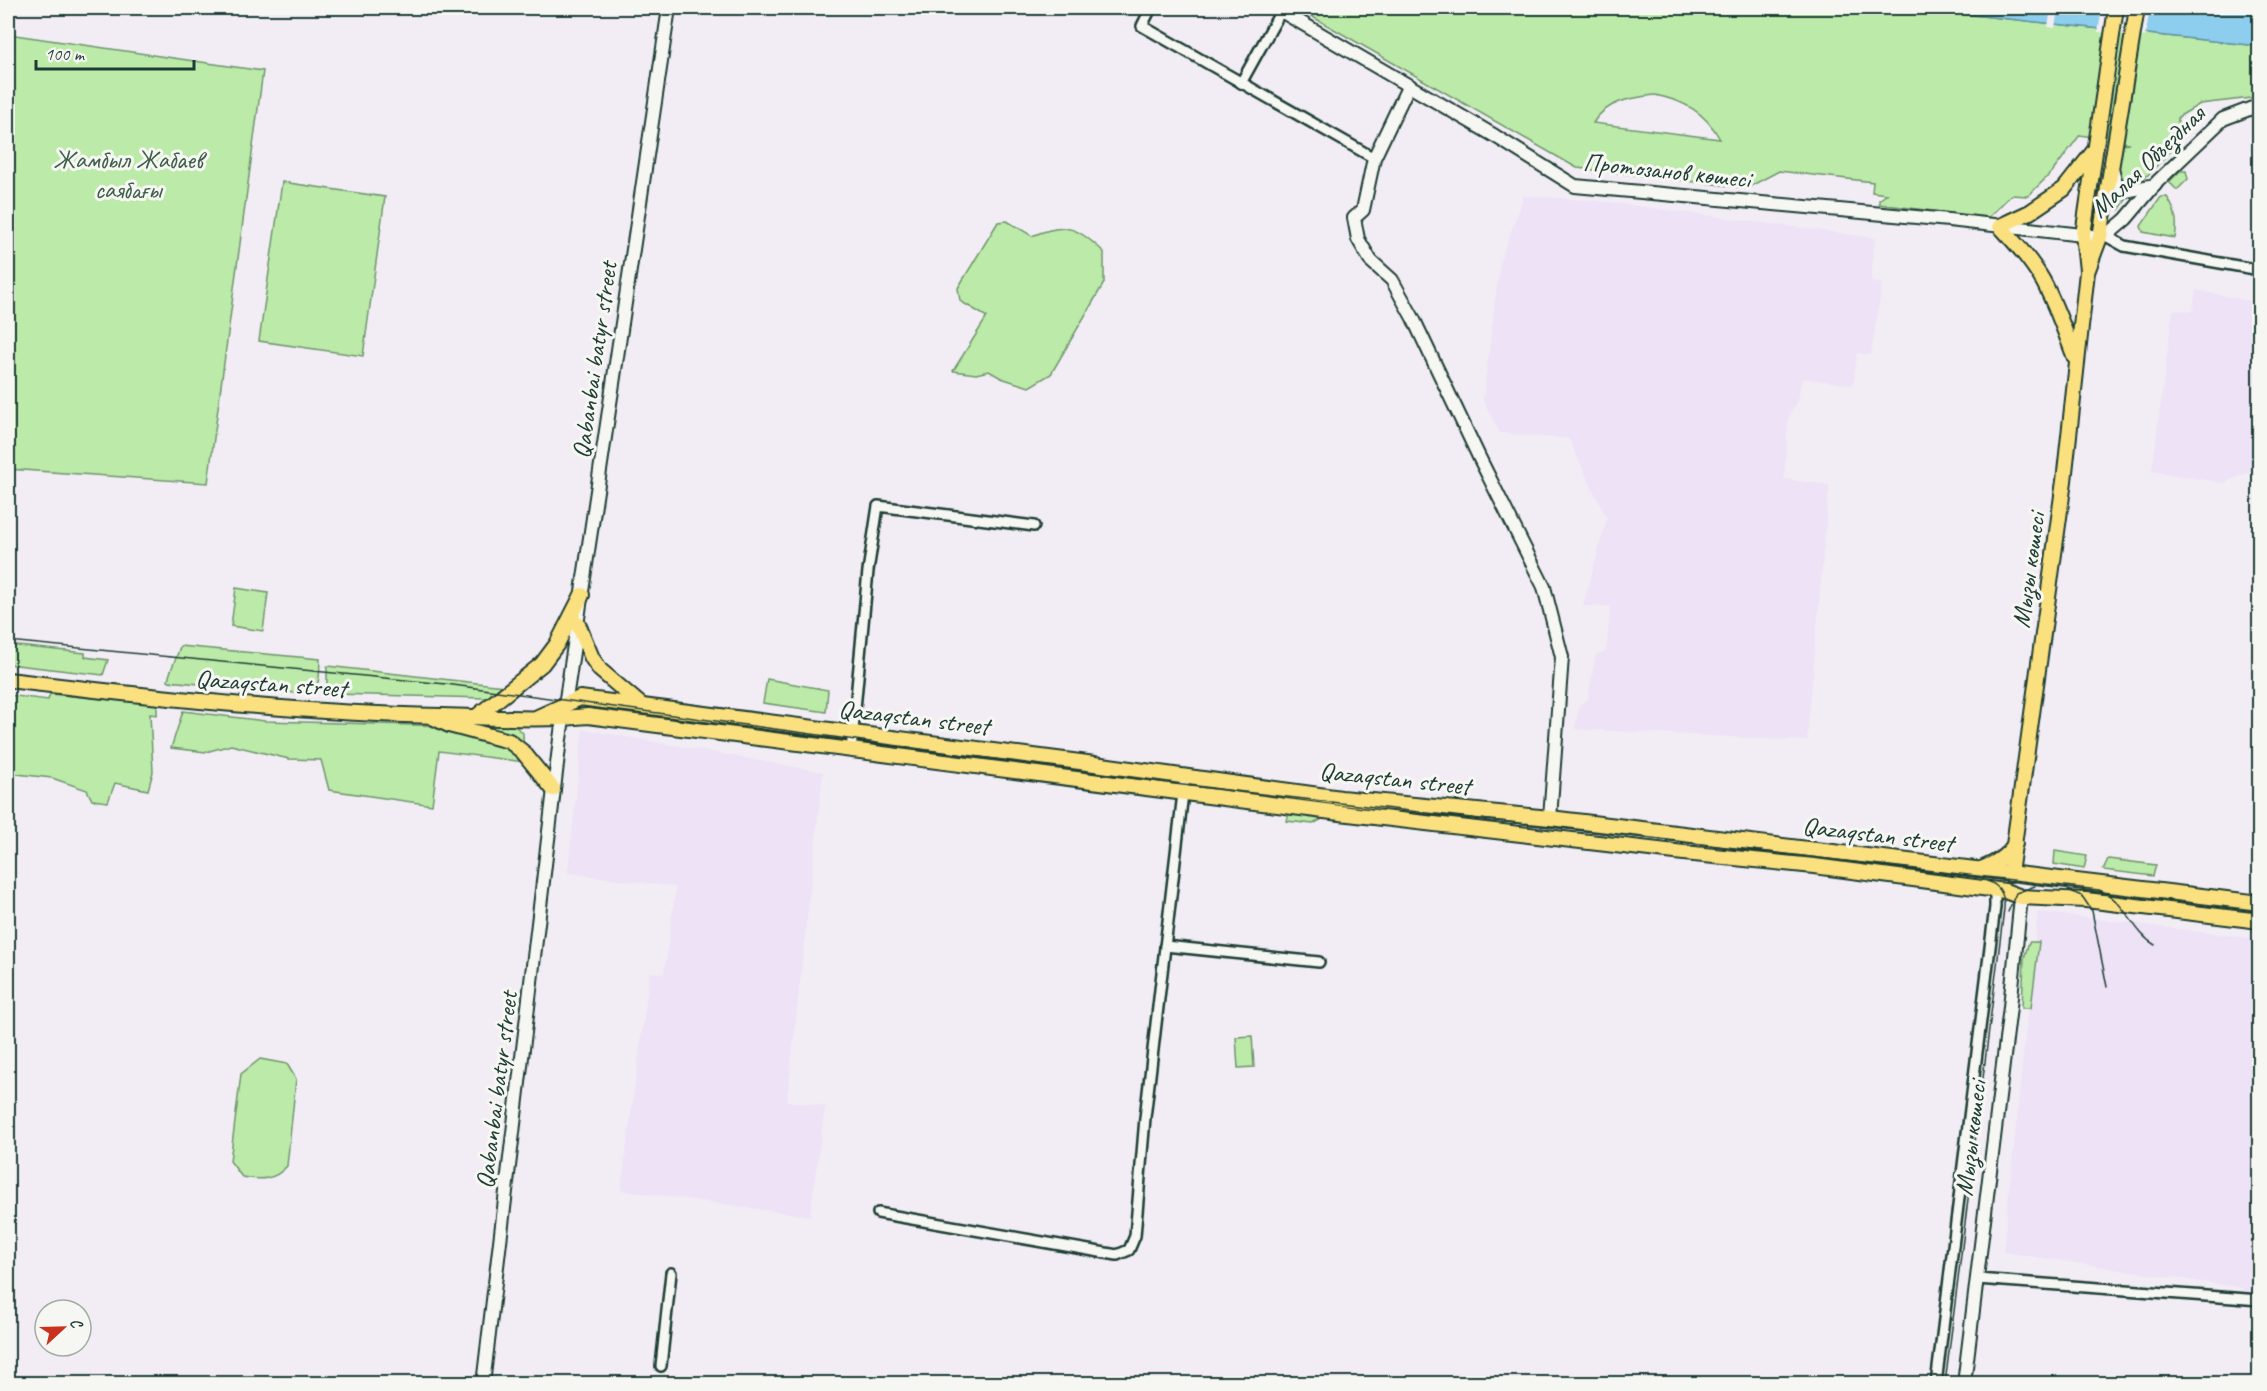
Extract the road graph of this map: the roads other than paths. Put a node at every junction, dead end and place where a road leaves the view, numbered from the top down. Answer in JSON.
{"nodes":[{"id":1,"x":669,"y":8,"type":"edge"},
{"id":2,"x":1151,"y":8,"type":"edge"},
{"id":3,"x":2116,"y":8,"type":"edge"},
{"id":4,"x":2137,"y":8,"type":"edge"},
{"id":5,"x":1278,"y":9,"type":"edge"},
{"id":6,"x":1241,"y":83,"type":"junction"},
{"id":7,"x":1409,"y":85,"type":"junction"},
{"id":8,"x":2259,"y":105,"type":"edge"},
{"id":9,"x":2094,"y":149,"type":"junction"},
{"id":10,"x":1374,"y":158,"type":"junction"},
{"id":11,"x":2112,"y":165,"type":"junction"},
{"id":12,"x":2155,"y":185,"type":"junction"},
{"id":13,"x":2000,"y":226,"type":"junction"},
{"id":14,"x":2083,"y":235,"type":"junction"},
{"id":15,"x":2103,"y":236,"type":"junction"},
{"id":16,"x":2259,"y":270,"type":"edge"},
{"id":17,"x":2088,"y":272,"type":"junction"},
{"id":18,"x":2077,"y":363,"type":"junction"},
{"id":19,"x":1034,"y":525,"type":"dead end"},
{"id":20,"x":582,"y":595,"type":"junction"},
{"id":21,"x":578,"y":624,"type":"junction"},
{"id":22,"x":8,"y":680,"type":"edge"},
{"id":23,"x":565,"y":704,"type":"junction"},
{"id":24,"x":641,"y":705,"type":"junction"},
{"id":25,"x":429,"y":716,"type":"junction"},
{"id":26,"x":476,"y":717,"type":"junction"},
{"id":27,"x":563,"y":719,"type":"junction"},
{"id":28,"x":531,"y":720,"type":"junction"},
{"id":29,"x":853,"y":733,"type":"junction"},
{"id":30,"x":851,"y":751,"type":"junction"},
{"id":31,"x":1080,"y":762,"type":"junction"},
{"id":32,"x":1185,"y":776,"type":"junction"},
{"id":33,"x":1077,"y":780,"type":"junction"},
{"id":34,"x":1182,"y":793,"type":"junction"},
{"id":35,"x":552,"y":795,"type":"junction"},
{"id":36,"x":1550,"y":818,"type":"junction"},
{"id":37,"x":1548,"y":837,"type":"junction"},
{"id":38,"x":2015,"y":844,"type":"junction"},
{"id":39,"x":1817,"y":850,"type":"junction"},
{"id":40,"x":1814,"y":866,"type":"junction"},
{"id":41,"x":1979,"y":870,"type":"junction"},
{"id":42,"x":2010,"y":874,"type":"junction"},
{"id":43,"x":2042,"y":878,"type":"junction"},
{"id":44,"x":1995,"y":890,"type":"junction"},
{"id":45,"x":2180,"y":894,"type":"junction"},
{"id":46,"x":2021,"y":897,"type":"junction"},
{"id":47,"x":2259,"y":903,"type":"edge"},
{"id":48,"x":2178,"y":911,"type":"junction"},
{"id":49,"x":2259,"y":921,"type":"edge"},
{"id":50,"x":1165,"y":946,"type":"junction"},
{"id":51,"x":1319,"y":962,"type":"dead end"},
{"id":52,"x":878,"y":1213,"type":"dead end"},
{"id":53,"x":671,"y":1273,"type":"dead end"},
{"id":54,"x":1977,"y":1279,"type":"junction"},
{"id":55,"x":2259,"y":1300,"type":"edge"},
{"id":56,"x":661,"y":1366,"type":"dead end"},
{"id":57,"x":483,"y":1383,"type":"edge"},
{"id":58,"x":1936,"y":1383,"type":"edge"},
{"id":59,"x":1964,"y":1383,"type":"edge"}],
"edges":[{"from":1,"to":20,"type":"street","name":"Qabanbai batyr street"},
{"from":2,"to":6,"type":"street"},
{"from":3,"to":9,"type":"main road"},
{"from":4,"to":11,"type":"main road"},
{"from":5,"to":6,"type":"street"},
{"from":5,"to":7,"type":"street","name":"Протозанов көшесі"},
{"from":6,"to":10,"type":"street"},
{"from":7,"to":10,"type":"street"},
{"from":7,"to":13,"type":"street","name":"Протозанов көшесі"},
{"from":8,"to":12,"type":"street","name":"Малая Объездная"},
{"from":9,"to":13,"type":"main road"},
{"from":9,"to":14,"type":"main road"},
{"from":10,"to":36,"type":"street"},
{"from":11,"to":12,"type":"street"},
{"from":11,"to":15,"type":"main road"},
{"from":12,"to":15,"type":"street","name":"Малая Объездная"},
{"from":13,"to":14,"type":"street","name":"Протозанов көшесі"},
{"from":13,"to":18,"type":"main road"},
{"from":14,"to":15,"type":"street","name":"Протозанов көшесі"},
{"from":14,"to":17,"type":"main road"},
{"from":15,"to":16,"type":"street"},
{"from":15,"to":17,"type":"main road"},
{"from":17,"to":18,"type":"main road","name":"Мызы көшесі"},
{"from":18,"to":38,"type":"main road","name":"Мызы көшесі"},
{"from":19,"to":29,"type":"street"},
{"from":20,"to":21,"type":"street","name":"Qabanbai batyr street"},
{"from":20,"to":26,"type":"main road"},
{"from":21,"to":23,"type":"street","name":"Qabanbai batyr street"},
{"from":21,"to":24,"type":"main road"},
{"from":22,"to":25,"type":"main road","name":"Qazaqstan street"},
{"from":23,"to":24,"type":"main road","name":"Qazaqstan street"},
{"from":23,"to":27,"type":"street","name":"Qabanbai batyr street"},
{"from":23,"to":28,"type":"main road","name":"Qazaqstan street"},
{"from":24,"to":29,"type":"main road","name":"Qazaqstan street"},
{"from":25,"to":26,"type":"main road","name":"Qazaqstan street"},
{"from":25,"to":35,"type":"main road"},
{"from":26,"to":28,"type":"main road","name":"Qazaqstan street"},
{"from":27,"to":28,"type":"main road","name":"Qazaqstan street"},
{"from":27,"to":30,"type":"main road","name":"Qazaqstan street"},
{"from":27,"to":35,"type":"street","name":"Qabanbai batyr street"},
{"from":29,"to":30,"type":"street"},
{"from":29,"to":31,"type":"main road","name":"Qazaqstan street"},
{"from":30,"to":33,"type":"main road","name":"Qazaqstan street"},
{"from":31,"to":32,"type":"main road","name":"Qazaqstan street"},
{"from":31,"to":33,"type":"main road"},
{"from":32,"to":34,"type":"street"},
{"from":32,"to":36,"type":"main road","name":"Qazaqstan street"},
{"from":33,"to":34,"type":"main road","name":"Qazaqstan street"},
{"from":34,"to":37,"type":"main road","name":"Qazaqstan street"},
{"from":34,"to":50,"type":"street"},
{"from":35,"to":57,"type":"street","name":"Qabanbai batyr street"},
{"from":36,"to":37,"type":"main road"},
{"from":36,"to":39,"type":"main road","name":"Qazaqstan street"},
{"from":37,"to":40,"type":"main road","name":"Qazaqstan street"},
{"from":38,"to":41,"type":"main road"},
{"from":38,"to":42,"type":"main road","name":"Мызы көшесі"},
{"from":38,"to":43,"type":"main road"},
{"from":39,"to":40,"type":"main road"},
{"from":39,"to":41,"type":"main road","name":"Qazaqstan street"},
{"from":40,"to":44,"type":"main road","name":"Qazaqstan street"},
{"from":41,"to":42,"type":"main road","name":"Qazaqstan street"},
{"from":42,"to":43,"type":"main road","name":"Qazaqstan street"},
{"from":42,"to":46,"type":"main road"},
{"from":43,"to":45,"type":"main road","name":"Qazaqstan street"},
{"from":44,"to":46,"type":"main road","name":"Qazaqstan street"},
{"from":44,"to":58,"type":"street"},
{"from":45,"to":47,"type":"main road","name":"Qazaqstan street"},
{"from":45,"to":48,"type":"main road"},
{"from":46,"to":48,"type":"main road","name":"Qazaqstan street"},
{"from":46,"to":54,"type":"street","name":"Мызы көшесі"},
{"from":48,"to":49,"type":"main road","name":"Qazaqstan street"},
{"from":50,"to":51,"type":"street"},
{"from":50,"to":52,"type":"street"},
{"from":53,"to":56,"type":"street"},
{"from":54,"to":55,"type":"street"},
{"from":54,"to":59,"type":"street","name":"Мызы көшесі"}]}
